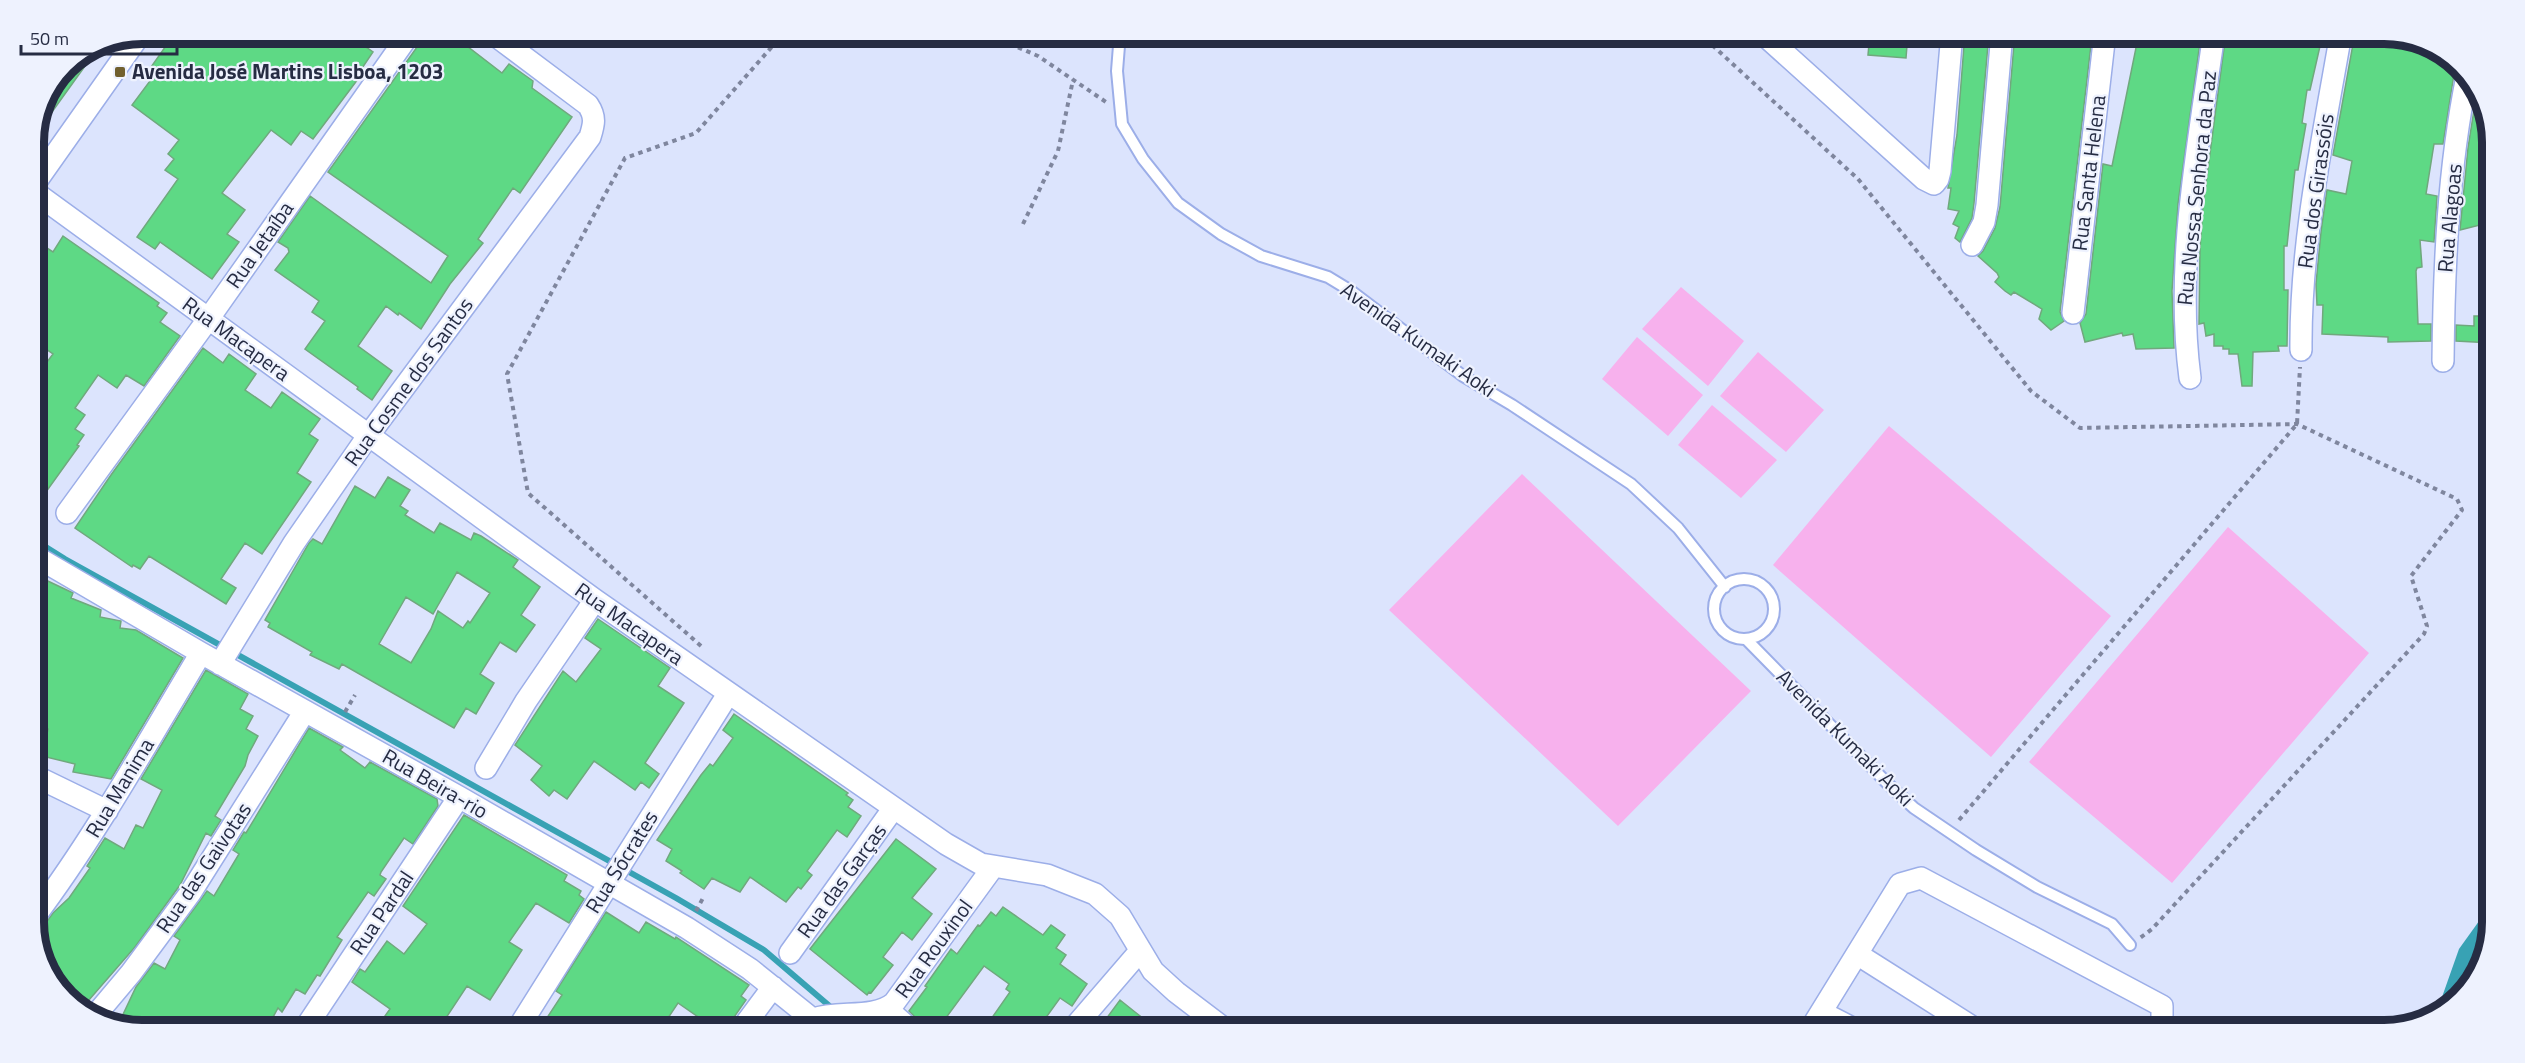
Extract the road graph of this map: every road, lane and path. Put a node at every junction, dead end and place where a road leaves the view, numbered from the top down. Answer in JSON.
{"nodes":[{"id":1,"x":133,"y":44,"type":"edge"},
{"id":2,"x":402,"y":44,"type":"edge"},
{"id":3,"x":507,"y":44,"type":"edge"},
{"id":4,"x":774,"y":44,"type":"edge"},
{"id":5,"x":1010,"y":44,"type":"edge"},
{"id":6,"x":1119,"y":44,"type":"edge"},
{"id":7,"x":1711,"y":44,"type":"edge"},
{"id":8,"x":1773,"y":44,"type":"edge"},
{"id":9,"x":1951,"y":44,"type":"edge"},
{"id":10,"x":2001,"y":44,"type":"edge"},
{"id":11,"x":2104,"y":44,"type":"edge"},
{"id":12,"x":2213,"y":44,"type":"edge"},
{"id":13,"x":2339,"y":44,"type":"edge"},
{"id":14,"x":1073,"y":80,"type":"junction"},
{"id":15,"x":2465,"y":88,"type":"edge"},
{"id":16,"x":1121,"y":112,"type":"junction"},
{"id":17,"x":44,"y":170,"type":"edge"},
{"id":18,"x":44,"y":199,"type":"edge"},
{"id":19,"x":1023,"y":224,"type":"dead end"},
{"id":20,"x":1972,"y":245,"type":"dead end"},
{"id":21,"x":2073,"y":313,"type":"dead end"},
{"id":22,"x":209,"y":318,"type":"junction"},
{"id":23,"x":2301,"y":350,"type":"joint"},
{"id":24,"x":2443,"y":361,"type":"dead end"},
{"id":25,"x":2190,"y":378,"type":"dead end"},
{"id":26,"x":2297,"y":424,"type":"junction"},
{"id":27,"x":368,"y":436,"type":"junction"},
{"id":28,"x":67,"y":513,"type":"dead end"},
{"id":29,"x":44,"y":561,"type":"edge"},
{"id":30,"x":1725,"y":587,"type":"junction"},
{"id":31,"x":595,"y":600,"type":"junction"},
{"id":32,"x":1746,"y":639,"type":"junction"},
{"id":33,"x":702,"y":647,"type":"dead end"},
{"id":34,"x":201,"y":654,"type":"junction"},
{"id":35,"x":223,"y":659,"type":"junction"},
{"id":36,"x":728,"y":694,"type":"junction"},
{"id":37,"x":356,"y":695,"type":"dead end"},
{"id":38,"x":350,"y":704,"type":"dead end"},
{"id":39,"x":305,"y":711,"type":"junction"},
{"id":40,"x":486,"y":768,"type":"dead end"},
{"id":41,"x":44,"y":780,"type":"edge"},
{"id":42,"x":459,"y":797,"type":"junction"},
{"id":43,"x":893,"y":809,"type":"junction"},
{"id":44,"x":107,"y":811,"type":"junction"},
{"id":45,"x":1949,"y":832,"type":"junction"},
{"id":46,"x":993,"y":867,"type":"junction"},
{"id":47,"x":611,"y":881,"type":"junction"},
{"id":48,"x":44,"y":904,"type":"edge"},
{"id":49,"x":2130,"y":945,"type":"joint"},
{"id":50,"x":1140,"y":951,"type":"junction"},
{"id":51,"x":790,"y":953,"type":"dead end"},
{"id":52,"x":1857,"y":954,"type":"junction"},
{"id":53,"x":773,"y":987,"type":"junction"},
{"id":54,"x":887,"y":1009,"type":"junction"},
{"id":55,"x":100,"y":1010,"type":"edge"},
{"id":56,"x":311,"y":1019,"type":"edge"},
{"id":57,"x":524,"y":1019,"type":"edge"},
{"id":58,"x":749,"y":1019,"type":"edge"},
{"id":59,"x":818,"y":1019,"type":"edge"},
{"id":60,"x":834,"y":1019,"type":"edge"},
{"id":61,"x":898,"y":1019,"type":"edge"},
{"id":62,"x":1081,"y":1019,"type":"edge"},
{"id":63,"x":1212,"y":1019,"type":"edge"},
{"id":64,"x":1816,"y":1019,"type":"edge"},
{"id":65,"x":1960,"y":1019,"type":"edge"},
{"id":66,"x":2162,"y":1019,"type":"edge"}],
"edges":[{"from":1,"to":17,"type":"street"},
{"from":2,"to":22,"type":"street","name":"Rua Jetaíba"},
{"from":3,"to":27,"type":"street","name":"Rua Cosme dos Santos"},
{"from":4,"to":33,"type":"path"},
{"from":5,"to":14,"type":"path"},
{"from":6,"to":16,"type":"lane","name":"Avenida Kumaki Aoki"},
{"from":7,"to":26,"type":"path"},
{"from":8,"to":9,"type":"street"},
{"from":10,"to":20,"type":"street"},
{"from":11,"to":21,"type":"street","name":"Rua Santa Helena"},
{"from":12,"to":25,"type":"street","name":"Rua Nossa Senhora da Paz"},
{"from":13,"to":23,"type":"street","name":"Rua dos Girassóis"},
{"from":14,"to":16,"type":"path"},
{"from":14,"to":19,"type":"path"},
{"from":15,"to":24,"type":"street","name":"Rua Alagoas"},
{"from":16,"to":30,"type":"lane","name":"Avenida Kumaki Aoki"},
{"from":18,"to":22,"type":"street","name":"Rua Macapera"},
{"from":22,"to":27,"type":"street","name":"Rua Macapera"},
{"from":22,"to":28,"type":"street","name":"Rua Jetaíba"},
{"from":23,"to":26,"type":"path"},
{"from":26,"to":45,"type":"path"},
{"from":26,"to":49,"type":"path"},
{"from":27,"to":31,"type":"street","name":"Rua Macapera"},
{"from":27,"to":35,"type":"street","name":"Rua Cosme dos Santos"},
{"from":29,"to":34,"type":"street","name":"Rua Beira-rio"},
{"from":30,"to":32,"type":"lane","name":"Avenida Kumaki Aoki"},
{"from":30,"to":32,"type":"lane"},
{"from":31,"to":36,"type":"street","name":"Rua Macapera"},
{"from":31,"to":40,"type":"street"},
{"from":32,"to":45,"type":"lane","name":"Avenida Kumaki Aoki"},
{"from":34,"to":35,"type":"street","name":"Rua Beira-rio"},
{"from":34,"to":44,"type":"street","name":"Rua Manima"},
{"from":35,"to":39,"type":"street","name":"Rua Beira-rio"},
{"from":36,"to":43,"type":"street","name":"Rua Macapera"},
{"from":36,"to":47,"type":"street","name":"Rua Sócrates"},
{"from":37,"to":38,"type":"path"},
{"from":39,"to":42,"type":"street","name":"Rua Beira-rio"},
{"from":39,"to":55,"type":"street","name":"Rua das Gaivotas"},
{"from":41,"to":44,"type":"street"},
{"from":42,"to":47,"type":"street","name":"Rua Beira-rio"},
{"from":42,"to":56,"type":"street","name":"Rua Pardal"},
{"from":43,"to":46,"type":"street","name":"Rua Macapera"},
{"from":43,"to":51,"type":"street","name":"Rua das Garças"},
{"from":44,"to":48,"type":"street","name":"Rua Manima"},
{"from":45,"to":49,"type":"lane","name":"Avenida Kumaki Aoki"},
{"from":46,"to":50,"type":"street","name":"Rua Macapera"},
{"from":46,"to":54,"type":"street","name":"Rua Rouxinol"},
{"from":47,"to":53,"type":"street","name":"Rua Beira-rio"},
{"from":47,"to":57,"type":"street","name":"Rua Sócrates"},
{"from":50,"to":62,"type":"street"},
{"from":50,"to":63,"type":"street","name":"Rua Macapera"},
{"from":52,"to":64,"type":"street"},
{"from":52,"to":65,"type":"street"},
{"from":52,"to":66,"type":"street"},
{"from":53,"to":58,"type":"street"},
{"from":53,"to":59,"type":"street","name":"Rua Beira-rio"},
{"from":54,"to":60,"type":"street","name":"Rua Rouxinol"},
{"from":54,"to":61,"type":"street"}]}
